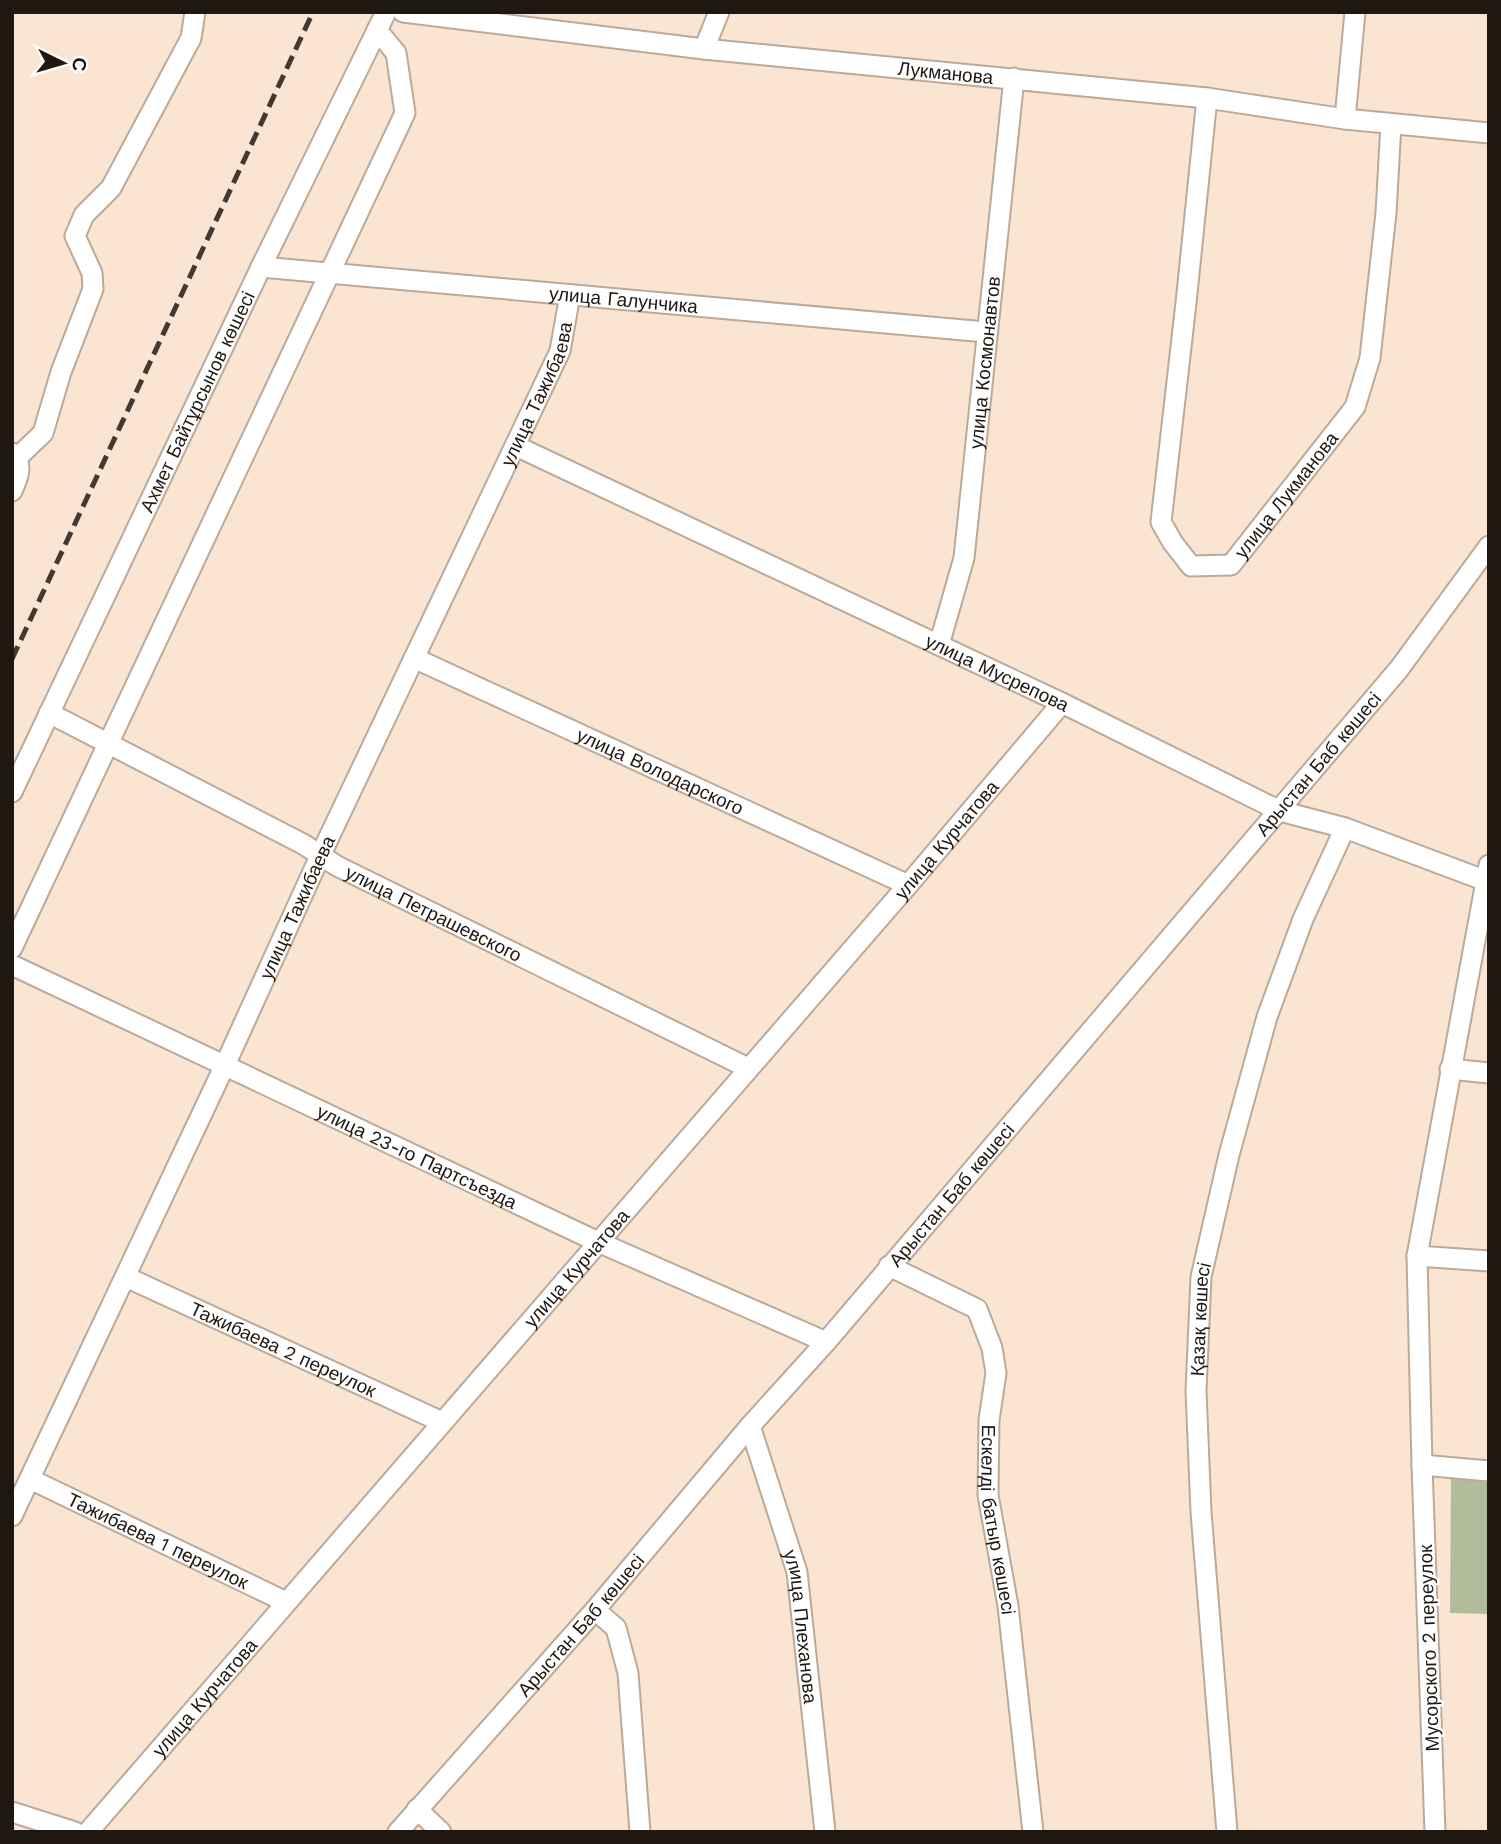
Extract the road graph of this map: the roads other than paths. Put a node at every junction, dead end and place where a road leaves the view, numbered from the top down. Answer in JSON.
{"nodes":[{"id":1,"x":195,"y":12,"type":"edge"},
{"id":2,"x":386,"y":12,"type":"edge"},
{"id":3,"x":402,"y":12,"type":"edge"},
{"id":4,"x":719,"y":12,"type":"edge"},
{"id":5,"x":1355,"y":12,"type":"edge"},
{"id":6,"x":377,"y":30,"type":"junction"},
{"id":7,"x":704,"y":49,"type":"junction"},
{"id":8,"x":1014,"y":78,"type":"junction"},
{"id":9,"x":1206,"y":98,"type":"junction"},
{"id":10,"x":1345,"y":119,"type":"junction"},
{"id":11,"x":1391,"y":124,"type":"junction"},
{"id":12,"x":1489,"y":133,"type":"edge"},
{"id":13,"x":261,"y":267,"type":"junction"},
{"id":14,"x":331,"y":273,"type":"junction"},
{"id":15,"x":570,"y":295,"type":"junction"},
{"id":16,"x":986,"y":332,"type":"junction"},
{"id":17,"x":516,"y":446,"type":"junction"},
{"id":18,"x":14,"y":455,"type":"edge"},
{"id":19,"x":12,"y":491,"type":"edge"},
{"id":20,"x":1489,"y":546,"type":"edge"},
{"id":21,"x":939,"y":645,"type":"junction"},
{"id":22,"x":414,"y":658,"type":"junction"},
{"id":23,"x":1062,"y":703,"type":"junction"},
{"id":24,"x":49,"y":713,"type":"junction"},
{"id":25,"x":108,"y":743,"type":"junction"},
{"id":26,"x":12,"y":792,"type":"edge"},
{"id":27,"x":1280,"y":811,"type":"junction"},
{"id":28,"x":1345,"y":828,"type":"junction"},
{"id":29,"x":321,"y":854,"type":"junction"},
{"id":30,"x":1488,"y":876,"type":"edge"},
{"id":31,"x":908,"y":885,"type":"junction"},
{"id":32,"x":12,"y":947,"type":"edge"},
{"id":33,"x":12,"y":965,"type":"edge"},
{"id":34,"x":225,"y":1065,"type":"junction"},
{"id":35,"x":748,"y":1068,"type":"junction"},
{"id":36,"x":1450,"y":1069,"type":"junction"},
{"id":37,"x":1489,"y":1073,"type":"edge"},
{"id":38,"x":598,"y":1242,"type":"junction"},
{"id":39,"x":1418,"y":1256,"type":"junction"},
{"id":40,"x":1489,"y":1261,"type":"edge"},
{"id":41,"x":889,"y":1266,"type":"junction"},
{"id":42,"x":126,"y":1277,"type":"junction"},
{"id":43,"x":825,"y":1342,"type":"junction"},
{"id":44,"x":442,"y":1422,"type":"junction"},
{"id":45,"x":750,"y":1426,"type":"junction"},
{"id":46,"x":1422,"y":1465,"type":"junction"},
{"id":47,"x":1489,"y":1471,"type":"edge"},
{"id":48,"x":30,"y":1479,"type":"junction"},
{"id":49,"x":12,"y":1516,"type":"edge"},
{"id":50,"x":286,"y":1602,"type":"junction"},
{"id":51,"x":595,"y":1610,"type":"junction"},
{"id":52,"x":417,"y":1809,"type":"junction"},
{"id":53,"x":12,"y":1812,"type":"edge"},
{"id":54,"x":75,"y":1832,"type":"edge"},
{"id":55,"x":88,"y":1832,"type":"edge"},
{"id":56,"x":398,"y":1832,"type":"edge"},
{"id":57,"x":441,"y":1832,"type":"edge"},
{"id":58,"x":640,"y":1832,"type":"edge"},
{"id":59,"x":825,"y":1832,"type":"edge"},
{"id":60,"x":1032,"y":1832,"type":"edge"},
{"id":61,"x":1227,"y":1832,"type":"edge"},
{"id":62,"x":1436,"y":1832,"type":"edge"}],
"edges":[{"from":1,"to":18,"type":"street"},
{"from":2,"to":6,"type":"street","name":"Ахмет Байтұрсынов көшесі"},
{"from":3,"to":7,"type":"street","name":"Лукманова"},
{"from":4,"to":7,"type":"street"},
{"from":5,"to":10,"type":"street"},
{"from":6,"to":13,"type":"street","name":"Ахмет Байтұрсынов көшесі"},
{"from":6,"to":14,"type":"street"},
{"from":7,"to":8,"type":"street","name":"Лукманова"},
{"from":8,"to":9,"type":"street","name":"Лукманова"},
{"from":8,"to":16,"type":"street","name":"улица Космонавтов"},
{"from":9,"to":10,"type":"street","name":"Лукманова"},
{"from":9,"to":11,"type":"street","name":"улица Лукманова"},
{"from":10,"to":11,"type":"street","name":"Лукманова"},
{"from":11,"to":12,"type":"street","name":"Лукманова"},
{"from":13,"to":14,"type":"street","name":"улица Галунчика"},
{"from":13,"to":24,"type":"street","name":"Ахмет Байтұрсынов көшесі"},
{"from":14,"to":15,"type":"street","name":"улица Галунчика"},
{"from":14,"to":25,"type":"street"},
{"from":15,"to":16,"type":"street","name":"улица Галунчика"},
{"from":15,"to":17,"type":"street","name":"улица Тажибаева"},
{"from":16,"to":21,"type":"street","name":"улица Космонавтов"},
{"from":17,"to":21,"type":"street","name":"улица Мусрепова"},
{"from":17,"to":22,"type":"street","name":"улица Тажибаева"},
{"from":18,"to":19,"type":"street"},
{"from":20,"to":27,"type":"street","name":"Арыстан Баб көшесі"},
{"from":21,"to":23,"type":"street","name":"улица Мусрепова"},
{"from":22,"to":29,"type":"street","name":"улица Тажибаева"},
{"from":22,"to":31,"type":"street","name":"улица Володарского"},
{"from":23,"to":27,"type":"street","name":"улица Мусрепова"},
{"from":23,"to":31,"type":"street","name":"улица Курчатова"},
{"from":24,"to":25,"type":"street","name":"улица Петрашевского"},
{"from":24,"to":26,"type":"street","name":"Ахмет Байтұрсынов көшесі"},
{"from":25,"to":29,"type":"street","name":"улица Петрашевского"},
{"from":25,"to":32,"type":"street"},
{"from":27,"to":28,"type":"street","name":"улица Мусрепова"},
{"from":27,"to":41,"type":"street","name":"Арыстан Баб көшесі"},
{"from":28,"to":30,"type":"street","name":"улица Мусрепова"},
{"from":28,"to":61,"type":"street","name":"Қазақ көшесі"},
{"from":29,"to":34,"type":"street","name":"улица Тажибаева"},
{"from":29,"to":35,"type":"street","name":"улица Петрашевского"},
{"from":30,"to":36,"type":"street","name":"Мусорского 2 переулок"},
{"from":31,"to":35,"type":"street","name":"улица Курчатова"},
{"from":33,"to":34,"type":"street","name":"улица 23-го Партсъезда"},
{"from":34,"to":38,"type":"street","name":"улица 23-го Партсъезда"},
{"from":34,"to":42,"type":"street","name":"улица Тажибаева"},
{"from":35,"to":38,"type":"street","name":"улица Курчатова"},
{"from":36,"to":37,"type":"street"},
{"from":36,"to":39,"type":"street","name":"Мусорского 2 переулок"},
{"from":38,"to":43,"type":"street","name":"улица 23-го Партсъезда"},
{"from":38,"to":44,"type":"street","name":"улица Курчатова"},
{"from":39,"to":40,"type":"street"},
{"from":39,"to":46,"type":"street","name":"Мусорского 2 переулок"},
{"from":41,"to":43,"type":"street","name":"Арыстан Баб көшесі"},
{"from":41,"to":60,"type":"street","name":"Ескелді батыр көшесі"},
{"from":42,"to":44,"type":"street","name":"Тажибаева 2 переулок"},
{"from":42,"to":48,"type":"street","name":"улица Тажибаева"},
{"from":43,"to":45,"type":"street","name":"Арыстан Баб көшесі"},
{"from":44,"to":50,"type":"street","name":"улица Курчатова"},
{"from":45,"to":51,"type":"street","name":"Арыстан Баб көшесі"},
{"from":45,"to":59,"type":"street","name":"улица Плеханова"},
{"from":46,"to":47,"type":"street"},
{"from":46,"to":62,"type":"street","name":"Мусорского 2 переулок"},
{"from":48,"to":49,"type":"street","name":"улица Тажибаева"},
{"from":48,"to":50,"type":"street","name":"Тажибаева 1 переулок"},
{"from":50,"to":55,"type":"street","name":"улица Курчатова"},
{"from":51,"to":52,"type":"street","name":"Арыстан Баб көшесі"},
{"from":51,"to":58,"type":"street"},
{"from":52,"to":56,"type":"street","name":"Арыстан Баб көшесі"},
{"from":52,"to":57,"type":"street"},
{"from":53,"to":54,"type":"street"}]}
